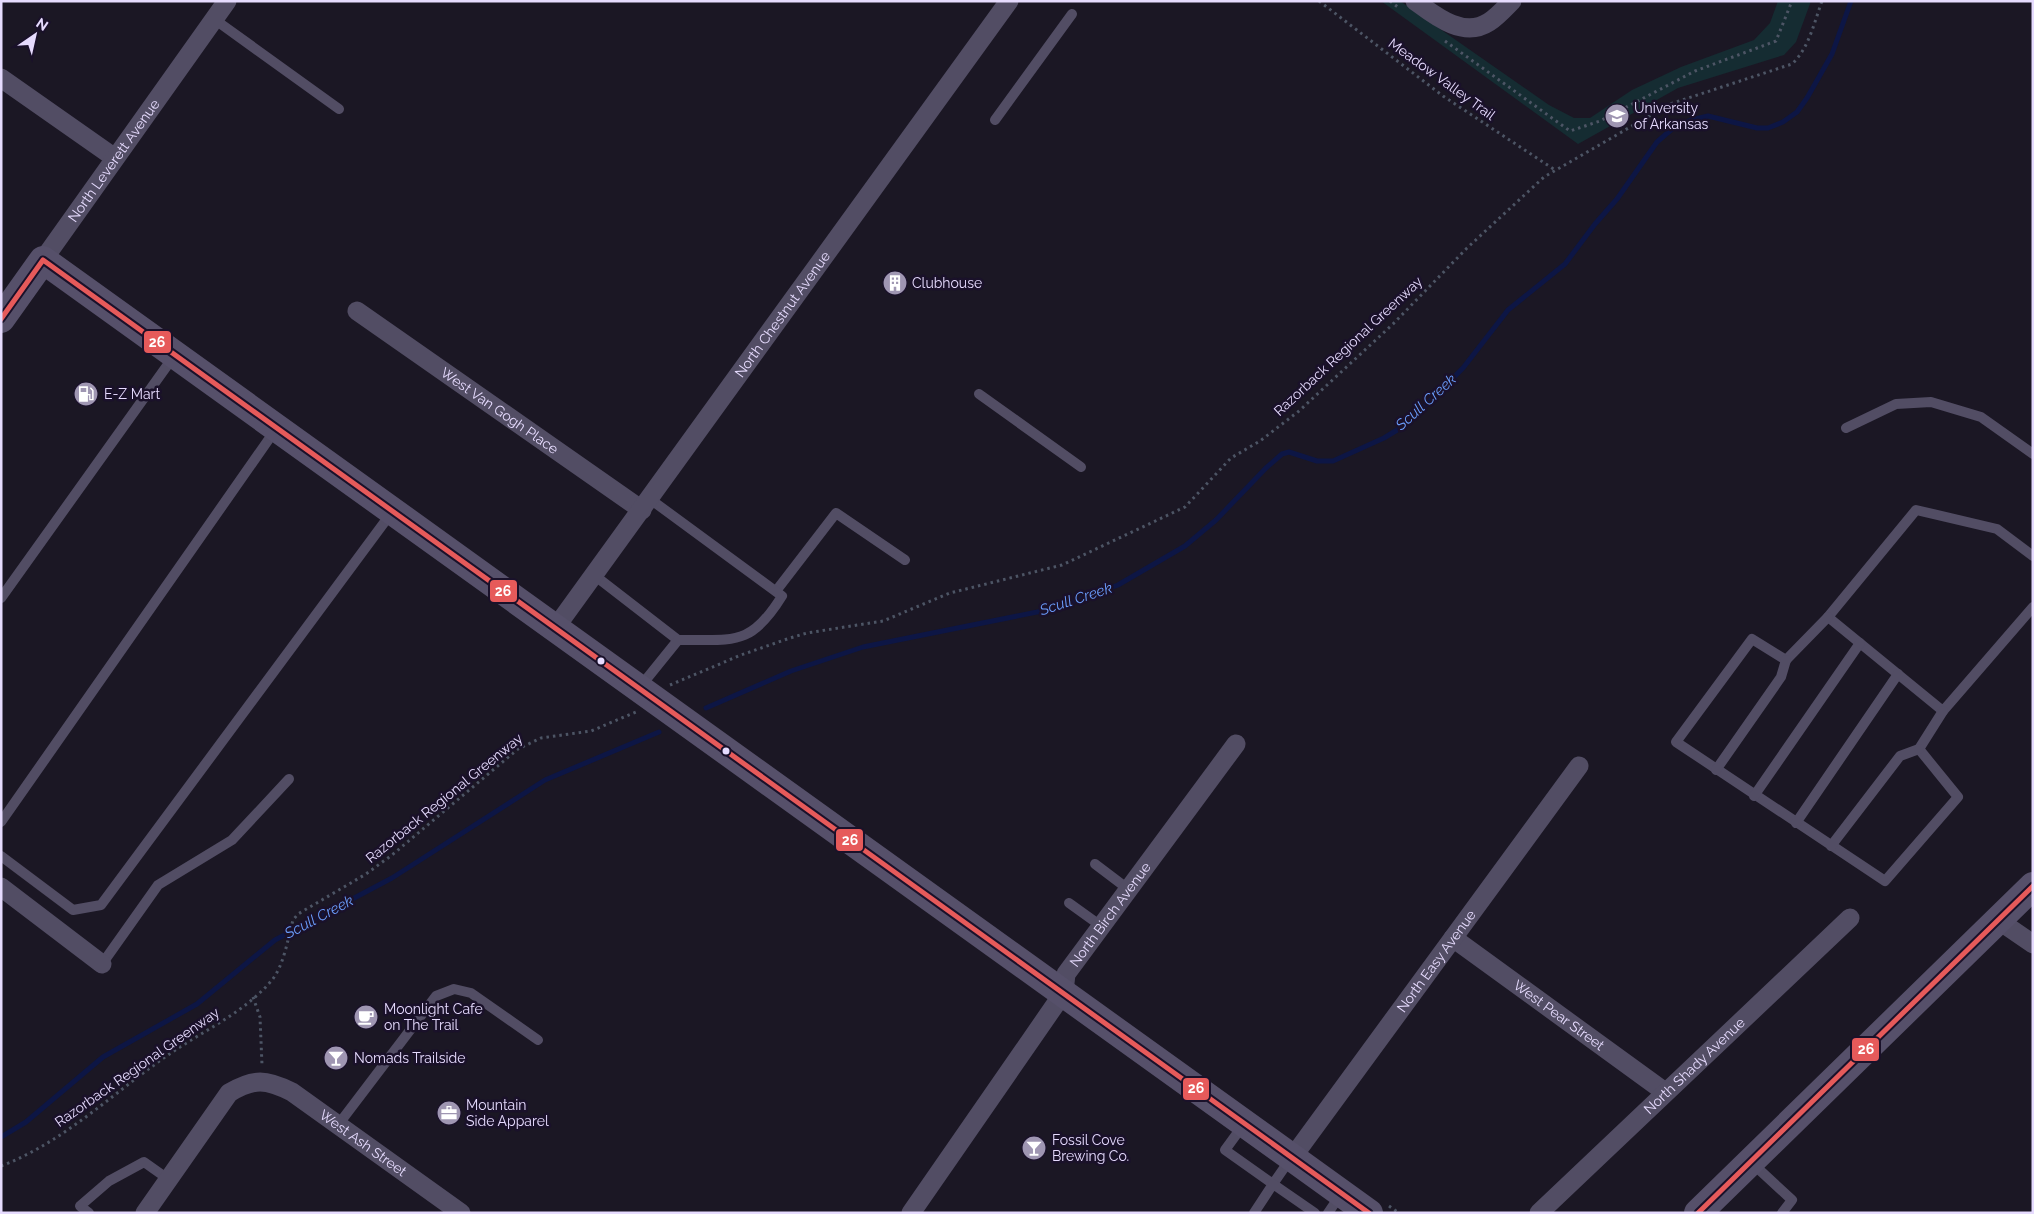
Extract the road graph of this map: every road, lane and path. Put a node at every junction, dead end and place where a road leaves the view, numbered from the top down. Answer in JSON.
{"nodes":[{"id":1,"x":228,"y":1,"type":"edge"},
{"id":2,"x":1009,"y":1,"type":"edge"},
{"id":3,"x":1319,"y":1,"type":"edge"},
{"id":4,"x":1390,"y":1,"type":"edge"},
{"id":5,"x":1512,"y":1,"type":"edge"},
{"id":6,"x":1792,"y":1,"type":"edge"},
{"id":7,"x":1822,"y":1,"type":"edge"},
{"id":8,"x":1410,"y":7,"type":"edge"},
{"id":9,"x":1072,"y":14,"type":"dead end"},
{"id":10,"x":214,"y":20,"type":"junction"},
{"id":11,"x":1437,"y":35,"type":"dead end"},
{"id":12,"x":1,"y":78,"type":"edge"},
{"id":13,"x":339,"y":109,"type":"dead end"},
{"id":14,"x":995,"y":120,"type":"dead end"},
{"id":15,"x":115,"y":158,"type":"junction"},
{"id":16,"x":1555,"y":170,"type":"junction"},
{"id":17,"x":43,"y":260,"type":"junction"},
{"id":18,"x":357,"y":311,"type":"dead end"},
{"id":19,"x":3,"y":313,"type":"edge"},
{"id":20,"x":175,"y":354,"type":"junction"},
{"id":21,"x":980,"y":394,"type":"dead end"},
{"id":22,"x":277,"y":428,"type":"junction"},
{"id":23,"x":1846,"y":428,"type":"dead end"},
{"id":24,"x":2033,"y":454,"type":"edge"},
{"id":25,"x":1081,"y":467,"type":"dead end"},
{"id":26,"x":646,"y":504,"type":"junction"},
{"id":27,"x":393,"y":511,"type":"junction"},
{"id":28,"x":2033,"y":556,"type":"edge"},
{"id":29,"x":905,"y":560,"type":"dead end"},
{"id":30,"x":594,"y":575,"type":"junction"},
{"id":31,"x":776,"y":591,"type":"junction"},
{"id":32,"x":1,"y":598,"type":"edge"},
{"id":33,"x":2033,"y":607,"type":"edge"},
{"id":34,"x":1828,"y":617,"type":"junction"},
{"id":35,"x":556,"y":627,"type":"junction"},
{"id":36,"x":678,"y":640,"type":"junction"},
{"id":37,"x":1860,"y":642,"type":"junction"},
{"id":38,"x":1786,"y":660,"type":"junction"},
{"id":39,"x":1898,"y":674,"type":"junction"},
{"id":40,"x":647,"y":692,"type":"junction"},
{"id":41,"x":1944,"y":711,"type":"junction"},
{"id":42,"x":1236,"y":744,"type":"dead end"},
{"id":43,"x":1919,"y":749,"type":"junction"},
{"id":44,"x":1579,"y":766,"type":"dead end"},
{"id":45,"x":1716,"y":770,"type":"junction"},
{"id":46,"x":289,"y":779,"type":"dead end"},
{"id":47,"x":1754,"y":796,"type":"junction"},
{"id":48,"x":1,"y":822,"type":"edge"},
{"id":49,"x":1796,"y":823,"type":"junction"},
{"id":50,"x":1831,"y":846,"type":"junction"},
{"id":51,"x":1,"y":856,"type":"edge"},
{"id":52,"x":1095,"y":864,"type":"dead end"},
{"id":53,"x":2033,"y":886,"type":"edge"},
{"id":54,"x":1,"y":887,"type":"edge"},
{"id":55,"x":1128,"y":889,"type":"junction"},
{"id":56,"x":1069,"y":903,"type":"dead end"},
{"id":57,"x":1850,"y":918,"type":"dead end"},
{"id":58,"x":1998,"y":920,"type":"junction"},
{"id":59,"x":1101,"y":926,"type":"junction"},
{"id":60,"x":1453,"y":938,"type":"junction"},
{"id":61,"x":2033,"y":944,"type":"edge"},
{"id":62,"x":102,"y":964,"type":"joint"},
{"id":63,"x":1064,"y":992,"type":"junction"},
{"id":64,"x":253,"y":997,"type":"junction"},
{"id":65,"x":538,"y":1040,"type":"dead end"},
{"id":66,"x":263,"y":1081,"type":"junction"},
{"id":67,"x":1665,"y":1092,"type":"junction"},
{"id":68,"x":1244,"y":1124,"type":"junction"},
{"id":69,"x":338,"y":1125,"type":"junction"},
{"id":70,"x":1292,"y":1158,"type":"junction"},
{"id":71,"x":1751,"y":1162,"type":"junction"},
{"id":72,"x":1,"y":1166,"type":"edge"},
{"id":73,"x":168,"y":1179,"type":"junction"},
{"id":74,"x":1273,"y":1184,"type":"junction"},
{"id":75,"x":1335,"y":1203,"type":"edge"},
{"id":76,"x":1705,"y":1211,"type":"edge"},
{"id":77,"x":89,"y":1213,"type":"edge"},
{"id":78,"x":144,"y":1213,"type":"edge"},
{"id":79,"x":461,"y":1213,"type":"edge"},
{"id":80,"x":911,"y":1213,"type":"edge"},
{"id":81,"x":1254,"y":1213,"type":"edge"},
{"id":82,"x":1315,"y":1213,"type":"edge"},
{"id":83,"x":1369,"y":1213,"type":"edge"},
{"id":84,"x":1539,"y":1213,"type":"edge"},
{"id":85,"x":1782,"y":1213,"type":"edge"}],
"edges":[{"from":1,"to":10,"type":"street","name":"North Leverett Avenue"},
{"from":2,"to":26,"type":"street","name":"North Chestnut Avenue"},
{"from":3,"to":16,"type":"path","name":"Meadow Valley Trail"},
{"from":4,"to":8,"type":"path"},
{"from":5,"to":8,"type":"street"},
{"from":6,"to":11,"type":"path"},
{"from":7,"to":16,"type":"path","name":"Razorback Regional Greenway"},
{"from":9,"to":14,"type":"lane"},
{"from":10,"to":13,"type":"lane"},
{"from":10,"to":15,"type":"street","name":"North Leverett Avenue"},
{"from":12,"to":15,"type":"street"},
{"from":15,"to":17,"type":"street","name":"North Leverett Avenue"},
{"from":16,"to":40,"type":"path","name":"Razorback Regional Greenway"},
{"from":17,"to":19,"type":"street","name":"North Leverett Avenue"},
{"from":17,"to":20,"type":"street"},
{"from":18,"to":26,"type":"street","name":"West Van Gogh Place"},
{"from":20,"to":22,"type":"street"},
{"from":20,"to":32,"type":"lane"},
{"from":21,"to":25,"type":"lane"},
{"from":22,"to":27,"type":"street"},
{"from":22,"to":48,"type":"lane"},
{"from":23,"to":24,"type":"lane"},
{"from":26,"to":30,"type":"street","name":"North Chestnut Avenue"},
{"from":26,"to":31,"type":"lane"},
{"from":27,"to":35,"type":"street"},
{"from":27,"to":51,"type":"lane"},
{"from":28,"to":34,"type":"lane"},
{"from":29,"to":31,"type":"lane"},
{"from":30,"to":35,"type":"street","name":"North Chestnut Avenue"},
{"from":30,"to":36,"type":"lane"},
{"from":31,"to":36,"type":"lane"},
{"from":33,"to":41,"type":"lane"},
{"from":34,"to":37,"type":"lane"},
{"from":34,"to":38,"type":"lane"},
{"from":35,"to":40,"type":"street"},
{"from":36,"to":40,"type":"lane"},
{"from":37,"to":39,"type":"lane"},
{"from":37,"to":47,"type":"lane"},
{"from":38,"to":45,"type":"lane"},
{"from":38,"to":45,"type":"lane"},
{"from":39,"to":41,"type":"lane"},
{"from":39,"to":49,"type":"lane"},
{"from":40,"to":63,"type":"street"},
{"from":40,"to":64,"type":"path","name":"Razorback Regional Greenway"},
{"from":41,"to":43,"type":"lane"},
{"from":42,"to":55,"type":"street","name":"North Birch Avenue"},
{"from":43,"to":50,"type":"lane"},
{"from":43,"to":50,"type":"lane"},
{"from":44,"to":60,"type":"street","name":"North Easy Avenue"},
{"from":45,"to":47,"type":"lane"},
{"from":46,"to":62,"type":"lane"},
{"from":47,"to":49,"type":"lane"},
{"from":49,"to":50,"type":"lane"},
{"from":52,"to":55,"type":"lane"},
{"from":53,"to":58,"type":"street"},
{"from":54,"to":62,"type":"street"},
{"from":55,"to":59,"type":"street","name":"North Birch Avenue"},
{"from":56,"to":59,"type":"lane"},
{"from":57,"to":67,"type":"street","name":"North Shady Avenue"},
{"from":58,"to":61,"type":"street"},
{"from":58,"to":71,"type":"street"},
{"from":59,"to":63,"type":"street","name":"North Birch Avenue"},
{"from":60,"to":67,"type":"street","name":"West Pear Street"},
{"from":60,"to":70,"type":"street","name":"North Easy Avenue"},
{"from":63,"to":68,"type":"street"},
{"from":63,"to":80,"type":"street","name":"North Birch Avenue"},
{"from":64,"to":66,"type":"path"},
{"from":64,"to":72,"type":"path","name":"Razorback Regional Greenway"},
{"from":65,"to":69,"type":"lane"},
{"from":66,"to":69,"type":"street","name":"West Ash Street"},
{"from":66,"to":73,"type":"street"},
{"from":67,"to":84,"type":"street","name":"North Shady Avenue"},
{"from":68,"to":70,"type":"street"},
{"from":68,"to":74,"type":"lane"},
{"from":69,"to":79,"type":"street","name":"West Ash Street"},
{"from":70,"to":74,"type":"lane"},
{"from":70,"to":75,"type":"street"},
{"from":71,"to":76,"type":"street"},
{"from":71,"to":85,"type":"lane"},
{"from":73,"to":77,"type":"lane"},
{"from":73,"to":78,"type":"street"},
{"from":74,"to":81,"type":"lane"},
{"from":74,"to":82,"type":"lane"},
{"from":75,"to":83,"type":"street"}]}
